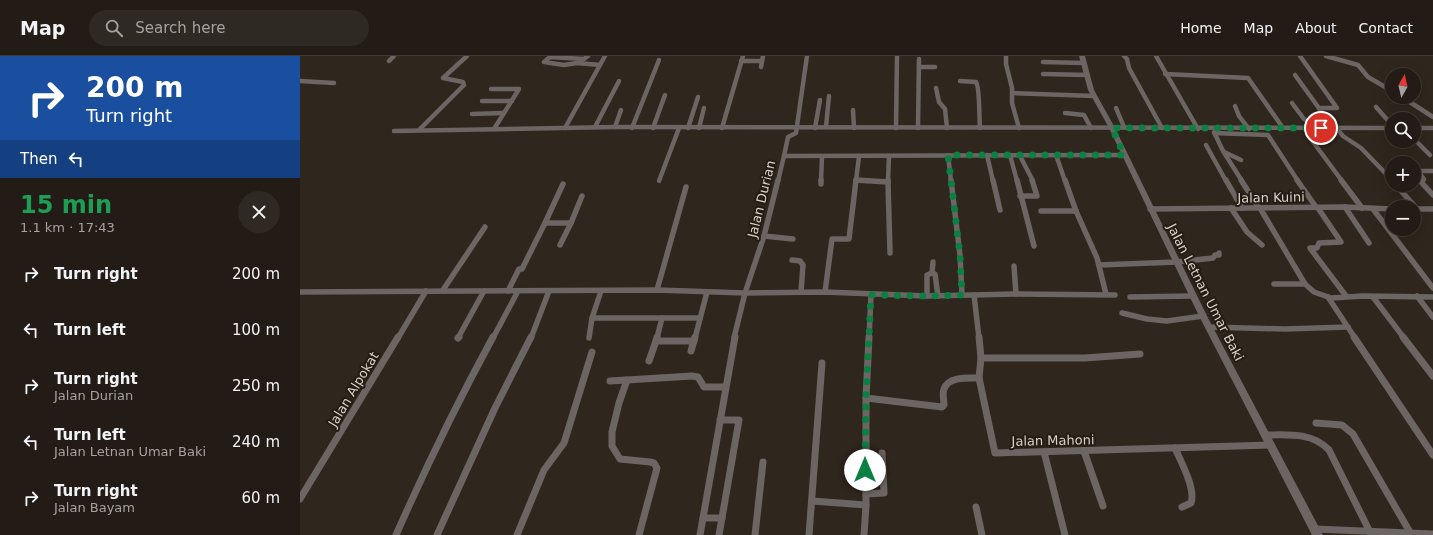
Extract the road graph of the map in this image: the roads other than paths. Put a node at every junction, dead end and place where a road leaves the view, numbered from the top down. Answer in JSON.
{"nodes":[{"id":1,"x":394,"y":56,"type":"edge"},
{"id":2,"x":468,"y":56,"type":"edge"},
{"id":3,"x":588,"y":56,"type":"edge"},
{"id":4,"x":605,"y":56,"type":"edge"},
{"id":5,"x":743,"y":56,"type":"edge"},
{"id":6,"x":763,"y":56,"type":"edge"},
{"id":7,"x":807,"y":56,"type":"edge"},
{"id":8,"x":898,"y":56,"type":"edge"},
{"id":9,"x":1006,"y":56,"type":"edge"},
{"id":10,"x":1124,"y":56,"type":"edge"},
{"id":11,"x":1156,"y":56,"type":"edge"},
{"id":12,"x":1300,"y":56,"type":"edge"},
{"id":13,"x":1326,"y":56,"type":"edge"},
{"id":14,"x":1344,"y":56,"type":"edge"},
{"id":15,"x":919,"y":59,"type":"dead end"},
{"id":16,"x":1083,"y":59,"type":"edge"},
{"id":17,"x":659,"y":60,"type":"dead end"},
{"id":18,"x":389,"y":61,"type":"dead end"},
{"id":19,"x":742,"y":61,"type":"junction"},
{"id":20,"x":762,"y":61,"type":"junction"},
{"id":21,"x":1043,"y":62,"type":"dead end"},
{"id":22,"x":1351,"y":62,"type":"junction"},
{"id":23,"x":600,"y":65,"type":"junction"},
{"id":24,"x":919,"y":66,"type":"junction"},
{"id":25,"x":761,"y":67,"type":"dead end"},
{"id":26,"x":935,"y":67,"type":"dead end"},
{"id":27,"x":1043,"y":74,"type":"dead end"},
{"id":28,"x":1164,"y":74,"type":"junction"},
{"id":29,"x":1087,"y":75,"type":"junction"},
{"id":30,"x":1295,"y":75,"type":"dead end"},
{"id":31,"x":300,"y":81,"type":"edge"},
{"id":32,"x":619,"y":81,"type":"dead end"},
{"id":33,"x":960,"y":81,"type":"dead end"},
{"id":34,"x":334,"y":83,"type":"dead end"},
{"id":35,"x":523,"y":83,"type":"dead end"},
{"id":36,"x":1385,"y":87,"type":"edge"},
{"id":37,"x":936,"y":88,"type":"dead end"},
{"id":38,"x":490,"y":89,"type":"dead end"},
{"id":39,"x":519,"y":89,"type":"junction"},
{"id":40,"x":1012,"y":93,"type":"junction"},
{"id":41,"x":665,"y":95,"type":"dead end"},
{"id":42,"x":829,"y":96,"type":"dead end"},
{"id":43,"x":1094,"y":96,"type":"junction"},
{"id":44,"x":698,"y":97,"type":"dead end"},
{"id":45,"x":820,"y":100,"type":"dead end"},
{"id":46,"x":482,"y":101,"type":"dead end"},
{"id":47,"x":512,"y":101,"type":"junction"},
{"id":48,"x":1292,"y":103,"type":"dead end"},
{"id":49,"x":1413,"y":104,"type":"edge"},
{"id":50,"x":1235,"y":106,"type":"dead end"},
{"id":51,"x":704,"y":108,"type":"dead end"},
{"id":52,"x":1116,"y":108,"type":"dead end"},
{"id":53,"x":1320,"y":108,"type":"junction"},
{"id":54,"x":1376,"y":108,"type":"dead end"},
{"id":55,"x":621,"y":110,"type":"dead end"},
{"id":56,"x":853,"y":110,"type":"dead end"},
{"id":57,"x":504,"y":113,"type":"junction"},
{"id":58,"x":1065,"y":113,"type":"dead end"},
{"id":59,"x":472,"y":114,"type":"dead end"},
{"id":60,"x":1433,"y":117,"type":"edge"},
{"id":61,"x":1385,"y":118,"type":"edge"},
{"id":62,"x":595,"y":127,"type":"junction"},
{"id":63,"x":615,"y":127,"type":"junction"},
{"id":64,"x":826,"y":127,"type":"junction"},
{"id":65,"x":1124,"y":127,"type":"junction"},
{"id":66,"x":565,"y":128,"type":"junction"},
{"id":67,"x":632,"y":128,"type":"junction"},
{"id":68,"x":653,"y":128,"type":"junction"},
{"id":69,"x":679,"y":128,"type":"junction"},
{"id":70,"x":688,"y":128,"type":"junction"},
{"id":71,"x":699,"y":128,"type":"junction"},
{"id":72,"x":722,"y":128,"type":"junction"},
{"id":73,"x":797,"y":128,"type":"junction"},
{"id":74,"x":815,"y":128,"type":"junction"},
{"id":75,"x":854,"y":128,"type":"junction"},
{"id":76,"x":896,"y":128,"type":"junction"},
{"id":77,"x":918,"y":128,"type":"junction"},
{"id":78,"x":947,"y":128,"type":"junction"},
{"id":79,"x":980,"y":128,"type":"junction"},
{"id":80,"x":1019,"y":128,"type":"junction"},
{"id":81,"x":1091,"y":128,"type":"junction"},
{"id":82,"x":1112,"y":128,"type":"junction"},
{"id":83,"x":1162,"y":128,"type":"junction"},
{"id":84,"x":1283,"y":128,"type":"junction"},
{"id":85,"x":1321,"y":128,"type":"junction"},
{"id":86,"x":1385,"y":128,"type":"edge"},
{"id":87,"x":1421,"y":128,"type":"edge"},
{"id":88,"x":1433,"y":128,"type":"edge"},
{"id":89,"x":494,"y":129,"type":"junction"},
{"id":90,"x":1198,"y":129,"type":"junction"},
{"id":91,"x":1249,"y":129,"type":"junction"},
{"id":92,"x":1335,"y":129,"type":"junction"},
{"id":93,"x":419,"y":130,"type":"junction"},
{"id":94,"x":394,"y":131,"type":"dead end"},
{"id":95,"x":1213,"y":131,"type":"junction"},
{"id":96,"x":1311,"y":139,"type":"dead end"},
{"id":97,"x":1206,"y":145,"type":"dead end"},
{"id":98,"x":1421,"y":146,"type":"edge"},
{"id":99,"x":1224,"y":152,"type":"junction"},
{"id":100,"x":948,"y":155,"type":"junction"},
{"id":101,"x":987,"y":155,"type":"junction"},
{"id":102,"x":1010,"y":155,"type":"junction"},
{"id":103,"x":1056,"y":155,"type":"junction"},
{"id":104,"x":1124,"y":155,"type":"junction"},
{"id":105,"x":784,"y":156,"type":"junction"},
{"id":106,"x":822,"y":156,"type":"junction"},
{"id":107,"x":859,"y":156,"type":"junction"},
{"id":108,"x":889,"y":156,"type":"junction"},
{"id":109,"x":1020,"y":156,"type":"junction"},
{"id":110,"x":1432,"y":156,"type":"edge"},
{"id":111,"x":1241,"y":160,"type":"dead end"},
{"id":112,"x":1433,"y":171,"type":"edge"},
{"id":113,"x":1385,"y":173,"type":"edge"},
{"id":114,"x":856,"y":180,"type":"junction"},
{"id":115,"x":659,"y":181,"type":"dead end"},
{"id":116,"x":888,"y":182,"type":"junction"},
{"id":117,"x":563,"y":184,"type":"dead end"},
{"id":118,"x":821,"y":184,"type":"dead end"},
{"id":119,"x":686,"y":187,"type":"dead end"},
{"id":120,"x":1402,"y":192,"type":"edge"},
{"id":121,"x":1433,"y":195,"type":"edge"},
{"id":122,"x":582,"y":196,"type":"dead end"},
{"id":123,"x":1020,"y":196,"type":"junction"},
{"id":124,"x":1408,"y":200,"type":"edge"},
{"id":125,"x":1317,"y":207,"type":"junction"},
{"id":126,"x":1345,"y":207,"type":"junction"},
{"id":127,"x":1231,"y":208,"type":"junction"},
{"id":128,"x":1242,"y":208,"type":"junction"},
{"id":129,"x":1260,"y":208,"type":"junction"},
{"id":130,"x":1362,"y":208,"type":"junction"},
{"id":131,"x":1373,"y":208,"type":"junction"},
{"id":132,"x":1150,"y":209,"type":"junction"},
{"id":133,"x":1385,"y":209,"type":"edge"},
{"id":134,"x":1421,"y":209,"type":"edge"},
{"id":135,"x":1433,"y":209,"type":"edge"},
{"id":136,"x":1000,"y":210,"type":"dead end"},
{"id":137,"x":1041,"y":211,"type":"dead end"},
{"id":138,"x":1076,"y":211,"type":"junction"},
{"id":139,"x":545,"y":223,"type":"junction"},
{"id":140,"x":571,"y":223,"type":"junction"},
{"id":141,"x":485,"y":227,"type":"dead end"},
{"id":142,"x":764,"y":236,"type":"junction"},
{"id":143,"x":793,"y":239,"type":"dead end"},
{"id":144,"x":1369,"y":243,"type":"dead end"},
{"id":145,"x":560,"y":244,"type":"dead end"},
{"id":146,"x":1262,"y":245,"type":"dead end"},
{"id":147,"x":1034,"y":246,"type":"dead end"},
{"id":148,"x":1219,"y":252,"type":"dead end"},
{"id":149,"x":890,"y":253,"type":"dead end"},
{"id":150,"x":792,"y":260,"type":"dead end"},
{"id":151,"x":932,"y":262,"type":"dead end"},
{"id":152,"x":1177,"y":262,"type":"junction"},
{"id":153,"x":1099,"y":265,"type":"junction"},
{"id":154,"x":1014,"y":266,"type":"dead end"},
{"id":155,"x":932,"y":273,"type":"junction"},
{"id":156,"x":1274,"y":284,"type":"dead end"},
{"id":157,"x":1305,"y":284,"type":"junction"},
{"id":158,"x":1433,"y":288,"type":"edge"},
{"id":159,"x":443,"y":290,"type":"junction"},
{"id":160,"x":484,"y":290,"type":"junction"},
{"id":161,"x":657,"y":290,"type":"junction"},
{"id":162,"x":426,"y":291,"type":"junction"},
{"id":163,"x":508,"y":291,"type":"junction"},
{"id":164,"x":518,"y":291,"type":"junction"},
{"id":165,"x":549,"y":291,"type":"junction"},
{"id":166,"x":600,"y":291,"type":"junction"},
{"id":167,"x":300,"y":292,"type":"edge"},
{"id":168,"x":707,"y":292,"type":"junction"},
{"id":169,"x":801,"y":292,"type":"junction"},
{"id":170,"x":824,"y":292,"type":"junction"},
{"id":171,"x":745,"y":293,"type":"junction"},
{"id":172,"x":1016,"y":294,"type":"junction"},
{"id":173,"x":1106,"y":294,"type":"junction"},
{"id":174,"x":871,"y":295,"type":"junction"},
{"id":175,"x":962,"y":295,"type":"junction"},
{"id":176,"x":1115,"y":295,"type":"dead end"},
{"id":177,"x":927,"y":296,"type":"junction"},
{"id":178,"x":938,"y":296,"type":"junction"},
{"id":179,"x":974,"y":296,"type":"junction"},
{"id":180,"x":1193,"y":296,"type":"junction"},
{"id":181,"x":1346,"y":296,"type":"junction"},
{"id":182,"x":1417,"y":296,"type":"junction"},
{"id":183,"x":1130,"y":297,"type":"dead end"},
{"id":184,"x":1328,"y":297,"type":"junction"},
{"id":185,"x":1373,"y":297,"type":"junction"},
{"id":186,"x":1433,"y":297,"type":"edge"},
{"id":187,"x":1122,"y":313,"type":"dead end"},
{"id":188,"x":1203,"y":316,"type":"junction"},
{"id":189,"x":1433,"y":317,"type":"edge"},
{"id":190,"x":592,"y":318,"type":"junction"},
{"id":191,"x":662,"y":318,"type":"junction"},
{"id":192,"x":700,"y":318,"type":"junction"},
{"id":193,"x":1209,"y":327,"type":"junction"},
{"id":194,"x":1348,"y":327,"type":"junction"},
{"id":195,"x":458,"y":338,"type":"dead end"},
{"id":196,"x":589,"y":338,"type":"dead end"},
{"id":197,"x":656,"y":341,"type":"junction"},
{"id":198,"x":694,"y":341,"type":"junction"},
{"id":199,"x":691,"y":351,"type":"dead end"},
{"id":200,"x":592,"y":352,"type":"dead end"},
{"id":201,"x":1140,"y":354,"type":"dead end"},
{"id":202,"x":981,"y":358,"type":"junction"},
{"id":203,"x":649,"y":361,"type":"dead end"},
{"id":204,"x":822,"y":363,"type":"dead end"},
{"id":205,"x":1433,"y":376,"type":"edge"},
{"id":206,"x":979,"y":378,"type":"junction"},
{"id":207,"x":627,"y":380,"type":"junction"},
{"id":208,"x":610,"y":381,"type":"dead end"},
{"id":209,"x":726,"y":387,"type":"junction"},
{"id":210,"x":866,"y":398,"type":"junction"},
{"id":211,"x":720,"y":420,"type":"junction"},
{"id":212,"x":1316,"y":423,"type":"dead end"},
{"id":213,"x":1265,"y":435,"type":"junction"},
{"id":214,"x":1271,"y":445,"type":"junction"},
{"id":215,"x":1175,"y":448,"type":"junction"},
{"id":216,"x":1084,"y":451,"type":"junction"},
{"id":217,"x":1044,"y":452,"type":"junction"},
{"id":218,"x":882,"y":453,"type":"dead end"},
{"id":219,"x":1433,"y":455,"type":"edge"},
{"id":220,"x":763,"y":462,"type":"dead end"},
{"id":221,"x":866,"y":494,"type":"junction"},
{"id":222,"x":300,"y":499,"type":"edge"},
{"id":223,"x":812,"y":501,"type":"junction"},
{"id":224,"x":866,"y":505,"type":"junction"},
{"id":225,"x":1103,"y":506,"type":"dead end"},
{"id":226,"x":976,"y":507,"type":"dead end"},
{"id":227,"x":1182,"y":507,"type":"dead end"},
{"id":228,"x":704,"y":518,"type":"junction"},
{"id":229,"x":722,"y":518,"type":"junction"},
{"id":230,"x":1316,"y":532,"type":"edge"},
{"id":231,"x":1370,"y":532,"type":"junction"},
{"id":232,"x":1411,"y":534,"type":"junction"},
{"id":233,"x":1433,"y":534,"type":"edge"},
{"id":234,"x":396,"y":535,"type":"edge"},
{"id":235,"x":437,"y":535,"type":"edge"},
{"id":236,"x":517,"y":535,"type":"edge"},
{"id":237,"x":639,"y":535,"type":"edge"},
{"id":238,"x":700,"y":535,"type":"edge"},
{"id":239,"x":719,"y":535,"type":"edge"},
{"id":240,"x":755,"y":535,"type":"edge"},
{"id":241,"x":809,"y":535,"type":"edge"},
{"id":242,"x":864,"y":535,"type":"edge"},
{"id":243,"x":982,"y":535,"type":"edge"},
{"id":244,"x":1065,"y":535,"type":"edge"}],
"edges":[{"from":1,"to":18,"type":"street"},
{"from":2,"to":93,"type":"street"},
{"from":3,"to":23,"type":"street"},
{"from":4,"to":23,"type":"street"},
{"from":5,"to":19,"type":"street"},
{"from":6,"to":20,"type":"street"},
{"from":7,"to":73,"type":"street"},
{"from":8,"to":76,"type":"street"},
{"from":9,"to":40,"type":"street"},
{"from":10,"to":83,"type":"street"},
{"from":11,"to":28,"type":"street"},
{"from":12,"to":53,"type":"street"},
{"from":13,"to":22,"type":"street"},
{"from":14,"to":22,"type":"street"},
{"from":15,"to":24,"type":"street"},
{"from":16,"to":21,"type":"street"},
{"from":16,"to":29,"type":"street","name":"Jalan Letnan Umar Baki"},
{"from":17,"to":67,"type":"street"},
{"from":19,"to":20,"type":"street"},
{"from":19,"to":72,"type":"street"},
{"from":20,"to":25,"type":"street"},
{"from":22,"to":36,"type":"street"},
{"from":23,"to":66,"type":"street"},
{"from":24,"to":26,"type":"street"},
{"from":24,"to":77,"type":"street"},
{"from":27,"to":29,"type":"street"},
{"from":28,"to":84,"type":"street"},
{"from":28,"to":90,"type":"street"},
{"from":29,"to":43,"type":"street","name":"Jalan Letnan Umar Baki"},
{"from":30,"to":53,"type":"street"},
{"from":31,"to":34,"type":"street"},
{"from":32,"to":62,"type":"street"},
{"from":33,"to":79,"type":"street"},
{"from":35,"to":39,"type":"street"},
{"from":37,"to":78,"type":"street"},
{"from":38,"to":39,"type":"street"},
{"from":39,"to":47,"type":"street"},
{"from":40,"to":43,"type":"street"},
{"from":40,"to":80,"type":"street"},
{"from":41,"to":68,"type":"street"},
{"from":42,"to":64,"type":"street"},
{"from":43,"to":82,"type":"street","name":"Jalan Letnan Umar Baki"},
{"from":44,"to":70,"type":"street"},
{"from":45,"to":74,"type":"street"},
{"from":46,"to":47,"type":"street"},
{"from":47,"to":57,"type":"street"},
{"from":48,"to":85,"type":"street"},
{"from":49,"to":60,"type":"street"},
{"from":50,"to":91,"type":"street"},
{"from":51,"to":71,"type":"street"},
{"from":52,"to":65,"type":"street"},
{"from":53,"to":92,"type":"street"},
{"from":54,"to":61,"type":"street"},
{"from":55,"to":63,"type":"street"},
{"from":56,"to":75,"type":"street"},
{"from":57,"to":59,"type":"street"},
{"from":57,"to":89,"type":"street"},
{"from":58,"to":81,"type":"street"},
{"from":62,"to":63,"type":"street"},
{"from":62,"to":66,"type":"street"},
{"from":63,"to":67,"type":"street"},
{"from":64,"to":74,"type":"street"},
{"from":64,"to":75,"type":"street"},
{"from":65,"to":82,"type":"street"},
{"from":65,"to":83,"type":"street"},
{"from":66,"to":89,"type":"street"},
{"from":67,"to":68,"type":"street"},
{"from":68,"to":69,"type":"street"},
{"from":69,"to":70,"type":"street"},
{"from":69,"to":115,"type":"street"},
{"from":70,"to":71,"type":"street"},
{"from":71,"to":72,"type":"street"},
{"from":72,"to":73,"type":"street"},
{"from":73,"to":74,"type":"street"},
{"from":73,"to":105,"type":"street"},
{"from":75,"to":76,"type":"street"},
{"from":76,"to":77,"type":"street"},
{"from":77,"to":78,"type":"street"},
{"from":78,"to":79,"type":"street"},
{"from":79,"to":80,"type":"street"},
{"from":80,"to":81,"type":"street"},
{"from":81,"to":82,"type":"street"},
{"from":82,"to":104,"type":"street","name":"Jalan Letnan Umar Baki"},
{"from":83,"to":90,"type":"street"},
{"from":84,"to":85,"type":"street"},
{"from":84,"to":91,"type":"street"},
{"from":85,"to":92,"type":"street"},
{"from":86,"to":92,"type":"street"},
{"from":87,"to":88,"type":"street"},
{"from":89,"to":93,"type":"street"},
{"from":90,"to":95,"type":"street"},
{"from":91,"to":95,"type":"street"},
{"from":92,"to":113,"type":"street"},
{"from":93,"to":94,"type":"street"},
{"from":95,"to":99,"type":"street"},
{"from":95,"to":125,"type":"street"},
{"from":96,"to":130,"type":"street"},
{"from":97,"to":128,"type":"street"},
{"from":98,"to":110,"type":"street"},
{"from":99,"to":111,"type":"street"},
{"from":99,"to":129,"type":"street"},
{"from":100,"to":101,"type":"street","name":"Jalan Durian"},
{"from":100,"to":108,"type":"street","name":"Jalan Durian"},
{"from":100,"to":175,"type":"street"},
{"from":101,"to":102,"type":"street","name":"Jalan Durian"},
{"from":101,"to":136,"type":"street"},
{"from":102,"to":109,"type":"street","name":"Jalan Durian"},
{"from":102,"to":123,"type":"street"},
{"from":103,"to":104,"type":"street","name":"Jalan Durian"},
{"from":103,"to":109,"type":"street","name":"Jalan Durian"},
{"from":103,"to":138,"type":"street"},
{"from":104,"to":132,"type":"street","name":"Jalan Letnan Umar Baki"},
{"from":105,"to":106,"type":"street","name":"Jalan Durian"},
{"from":105,"to":142,"type":"street","name":"Jalan Durian"},
{"from":106,"to":107,"type":"street","name":"Jalan Durian"},
{"from":106,"to":118,"type":"street"},
{"from":107,"to":108,"type":"street","name":"Jalan Durian"},
{"from":107,"to":114,"type":"street"},
{"from":108,"to":116,"type":"street"},
{"from":109,"to":123,"type":"street"},
{"from":112,"to":121,"type":"street"},
{"from":114,"to":116,"type":"street"},
{"from":114,"to":170,"type":"street"},
{"from":116,"to":149,"type":"street"},
{"from":117,"to":139,"type":"street"},
{"from":119,"to":161,"type":"street"},
{"from":120,"to":124,"type":"street"},
{"from":122,"to":140,"type":"street"},
{"from":123,"to":147,"type":"street"},
{"from":125,"to":126,"type":"street","name":"Jalan Kuini"},
{"from":125,"to":129,"type":"street","name":"Jalan Kuini"},
{"from":125,"to":181,"type":"street"},
{"from":126,"to":130,"type":"street","name":"Jalan Kuini"},
{"from":126,"to":144,"type":"street"},
{"from":127,"to":128,"type":"street","name":"Jalan Kuini"},
{"from":127,"to":132,"type":"street","name":"Jalan Kuini"},
{"from":127,"to":146,"type":"street"},
{"from":128,"to":129,"type":"street","name":"Jalan Kuini"},
{"from":129,"to":157,"type":"street"},
{"from":130,"to":131,"type":"street","name":"Jalan Kuini"},
{"from":131,"to":133,"type":"street","name":"Jalan Kuini"},
{"from":131,"to":158,"type":"street"},
{"from":132,"to":152,"type":"street","name":"Jalan Letnan Umar Baki"},
{"from":134,"to":135,"type":"street"},
{"from":137,"to":138,"type":"street"},
{"from":138,"to":153,"type":"street"},
{"from":139,"to":140,"type":"street"},
{"from":139,"to":163,"type":"street"},
{"from":140,"to":145,"type":"street"},
{"from":141,"to":159,"type":"street"},
{"from":142,"to":143,"type":"street"},
{"from":142,"to":171,"type":"street","name":"Jalan Durian"},
{"from":148,"to":152,"type":"street"},
{"from":150,"to":169,"type":"street"},
{"from":151,"to":155,"type":"street"},
{"from":152,"to":153,"type":"street"},
{"from":152,"to":180,"type":"street","name":"Jalan Letnan Umar Baki"},
{"from":153,"to":173,"type":"street"},
{"from":154,"to":172,"type":"street"},
{"from":155,"to":177,"type":"street"},
{"from":155,"to":178,"type":"street"},
{"from":156,"to":157,"type":"street"},
{"from":157,"to":184,"type":"street"},
{"from":159,"to":160,"type":"street"},
{"from":159,"to":162,"type":"street"},
{"from":160,"to":163,"type":"street"},
{"from":160,"to":195,"type":"street"},
{"from":161,"to":166,"type":"street"},
{"from":161,"to":168,"type":"street"},
{"from":162,"to":167,"type":"street"},
{"from":162,"to":222,"type":"street","name":"Jalan Alpokat"},
{"from":163,"to":164,"type":"street"},
{"from":164,"to":165,"type":"street"},
{"from":164,"to":234,"type":"street"},
{"from":165,"to":166,"type":"street"},
{"from":165,"to":235,"type":"street"},
{"from":166,"to":190,"type":"street"},
{"from":168,"to":171,"type":"street"},
{"from":168,"to":192,"type":"street"},
{"from":169,"to":170,"type":"street"},
{"from":169,"to":171,"type":"street"},
{"from":170,"to":174,"type":"street"},
{"from":171,"to":209,"type":"street","name":"Jalan Durian"},
{"from":172,"to":173,"type":"street"},
{"from":172,"to":179,"type":"street"},
{"from":173,"to":176,"type":"street"},
{"from":174,"to":177,"type":"street"},
{"from":174,"to":210,"type":"street"},
{"from":175,"to":178,"type":"street"},
{"from":175,"to":179,"type":"street"},
{"from":177,"to":178,"type":"street"},
{"from":179,"to":202,"type":"street","name":"Jalan Mahoni"},
{"from":180,"to":183,"type":"street"},
{"from":180,"to":188,"type":"street","name":"Jalan Letnan Umar Baki"},
{"from":181,"to":184,"type":"street"},
{"from":181,"to":185,"type":"street"},
{"from":182,"to":185,"type":"street"},
{"from":182,"to":186,"type":"street"},
{"from":182,"to":189,"type":"street"},
{"from":184,"to":194,"type":"street"},
{"from":185,"to":205,"type":"street"},
{"from":187,"to":188,"type":"street"},
{"from":188,"to":193,"type":"street","name":"Jalan Letnan Umar Baki"},
{"from":190,"to":191,"type":"street"},
{"from":190,"to":196,"type":"street"},
{"from":191,"to":192,"type":"street"},
{"from":191,"to":197,"type":"street"},
{"from":192,"to":198,"type":"street"},
{"from":193,"to":194,"type":"street"},
{"from":193,"to":213,"type":"street","name":"Jalan Letnan Umar Baki"},
{"from":194,"to":219,"type":"street"},
{"from":197,"to":198,"type":"street"},
{"from":197,"to":203,"type":"street"},
{"from":198,"to":199,"type":"street"},
{"from":200,"to":236,"type":"street"},
{"from":201,"to":202,"type":"street"},
{"from":202,"to":206,"type":"street","name":"Jalan Mahoni"},
{"from":204,"to":223,"type":"street"},
{"from":206,"to":210,"type":"street"},
{"from":206,"to":217,"type":"street","name":"Jalan Mahoni"},
{"from":207,"to":208,"type":"street"},
{"from":207,"to":209,"type":"street"},
{"from":207,"to":237,"type":"street"},
{"from":209,"to":211,"type":"street","name":"Jalan Durian"},
{"from":210,"to":221,"type":"street"},
{"from":211,"to":228,"type":"street","name":"Jalan Durian"},
{"from":211,"to":229,"type":"street"},
{"from":212,"to":232,"type":"street"},
{"from":213,"to":214,"type":"street","name":"Jalan Letnan Umar Baki"},
{"from":213,"to":231,"type":"street"},
{"from":214,"to":215,"type":"street","name":"Jalan Mahoni"},
{"from":214,"to":230,"type":"street","name":"Jalan Letnan Umar Baki"},
{"from":215,"to":216,"type":"street","name":"Jalan Mahoni"},
{"from":215,"to":227,"type":"street"},
{"from":216,"to":217,"type":"street","name":"Jalan Mahoni"},
{"from":216,"to":225,"type":"street"},
{"from":217,"to":244,"type":"street"},
{"from":218,"to":221,"type":"street"},
{"from":220,"to":240,"type":"street"},
{"from":221,"to":224,"type":"street"},
{"from":223,"to":224,"type":"street"},
{"from":223,"to":241,"type":"street"},
{"from":224,"to":242,"type":"street"},
{"from":226,"to":243,"type":"street"},
{"from":228,"to":229,"type":"street"},
{"from":228,"to":238,"type":"street","name":"Jalan Durian"},
{"from":229,"to":239,"type":"street"},
{"from":230,"to":231,"type":"street"},
{"from":231,"to":232,"type":"street"},
{"from":232,"to":233,"type":"street"}]}
